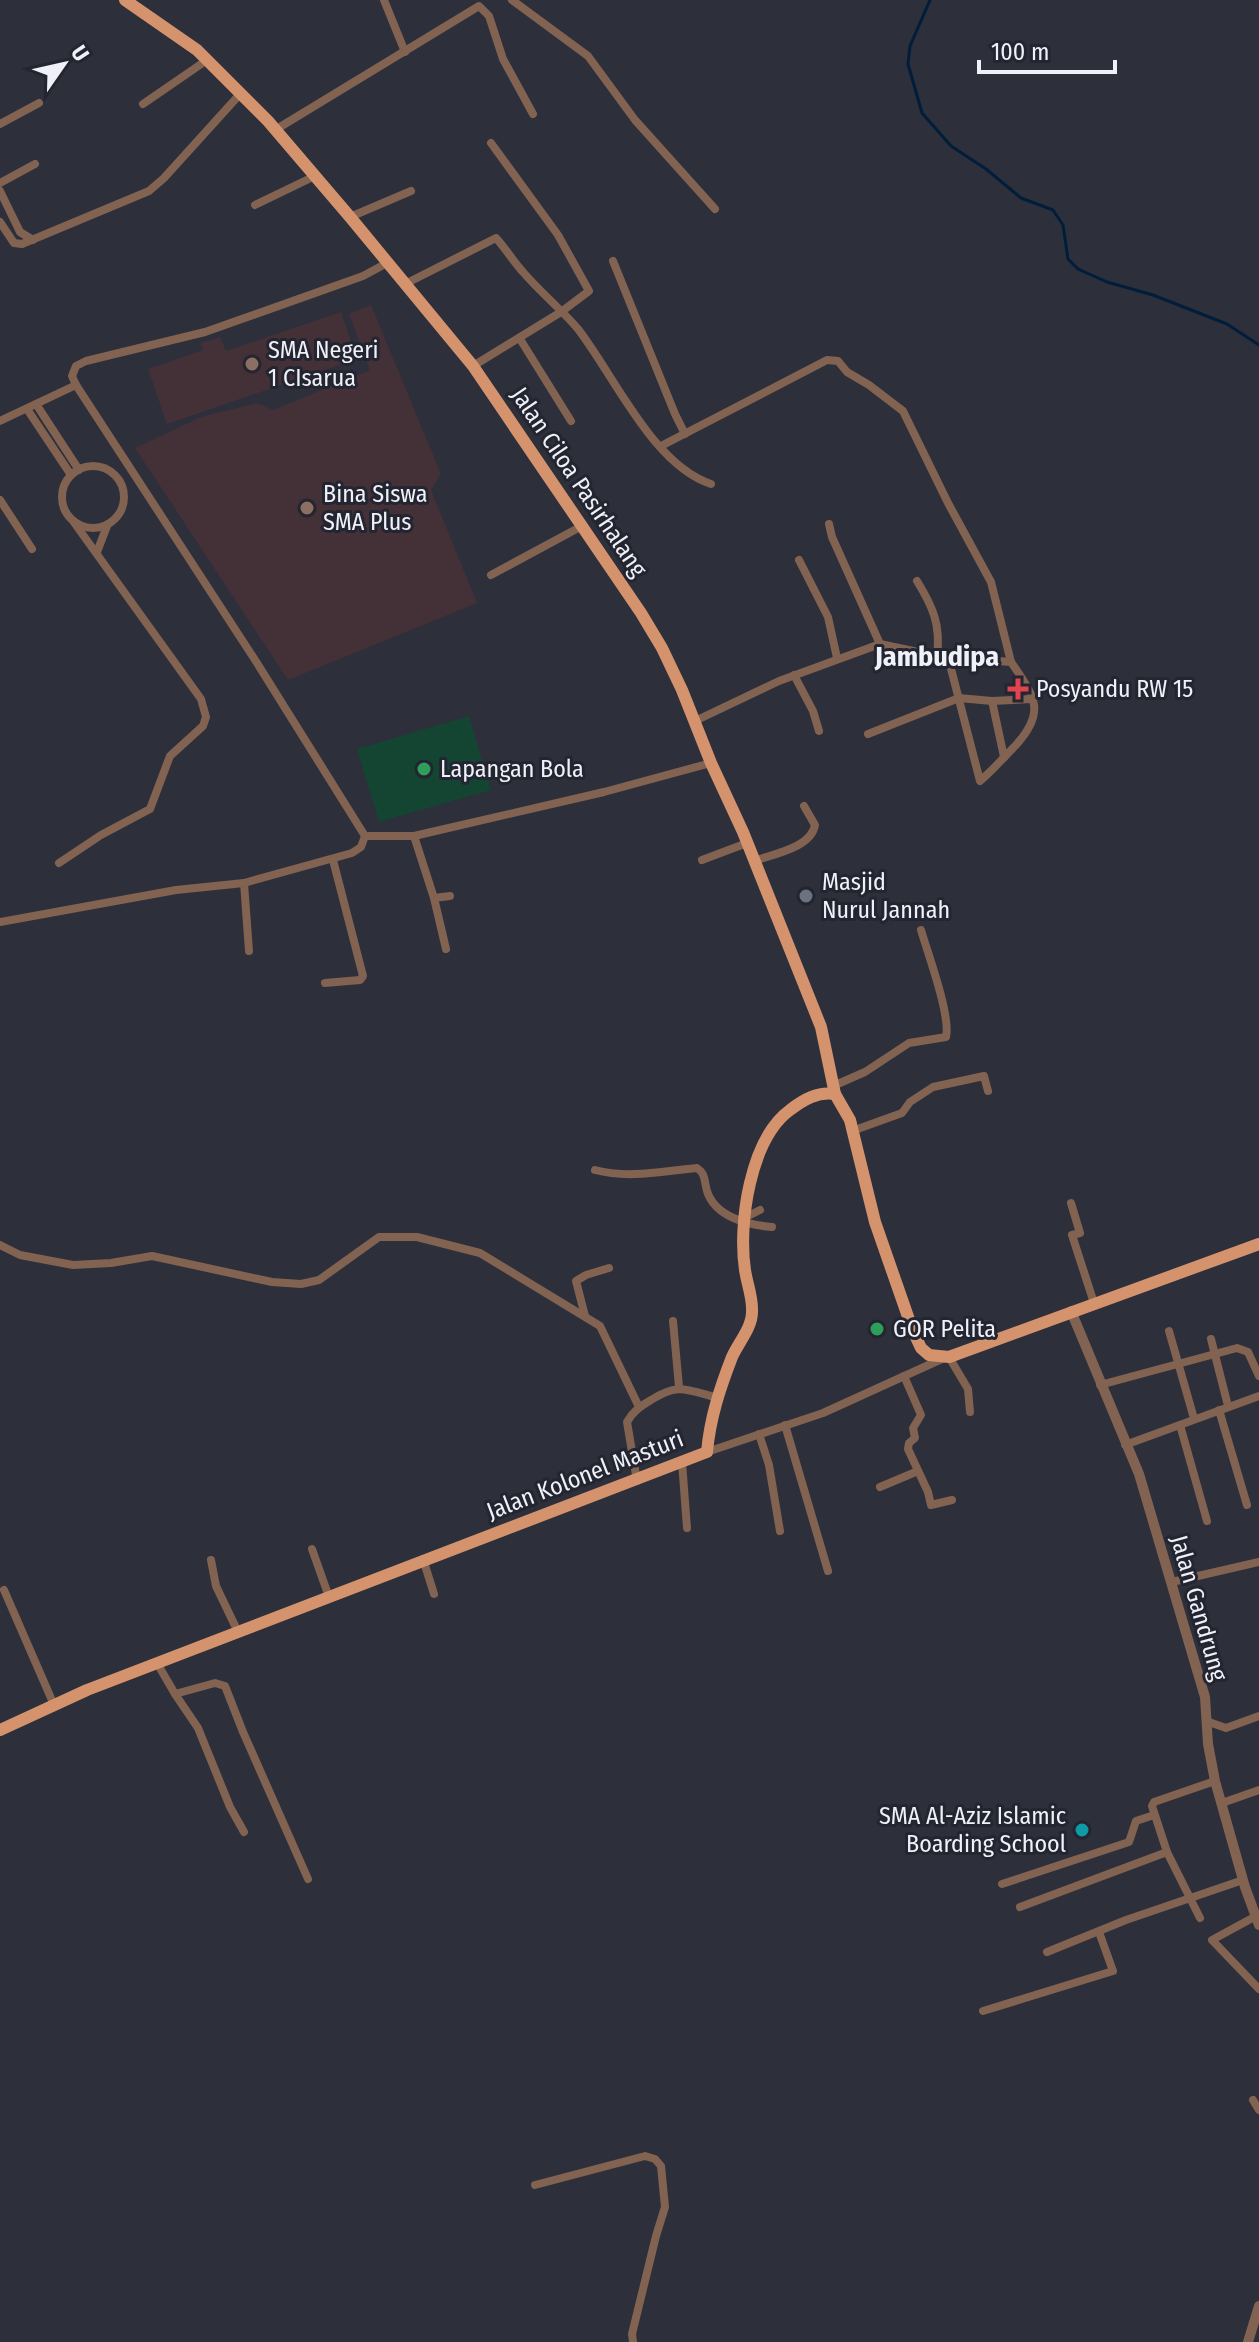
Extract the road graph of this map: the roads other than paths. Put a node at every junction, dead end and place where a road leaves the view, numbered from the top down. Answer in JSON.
{"nodes":[{"id":1,"x":125,"y":0,"type":"edge"},
{"id":2,"x":384,"y":0,"type":"edge"},
{"id":3,"x":487,"y":0,"type":"edge"},
{"id":4,"x":512,"y":0,"type":"edge"},
{"id":5,"x":479,"y":6,"type":"junction"},
{"id":6,"x":405,"y":52,"type":"junction"},
{"id":7,"x":207,"y":60,"type":"junction"},
{"id":8,"x":241,"y":93,"type":"junction"},
{"id":9,"x":39,"y":103,"type":"dead end"},
{"id":10,"x":143,"y":104,"type":"dead end"},
{"id":11,"x":533,"y":114,"type":"dead end"},
{"id":12,"x":0,"y":124,"type":"edge"},
{"id":13,"x":275,"y":130,"type":"junction"},
{"id":14,"x":491,"y":143,"type":"dead end"},
{"id":15,"x":35,"y":164,"type":"dead end"},
{"id":16,"x":315,"y":176,"type":"junction"},
{"id":17,"x":0,"y":183,"type":"edge"},
{"id":18,"x":0,"y":191,"type":"edge"},
{"id":19,"x":411,"y":191,"type":"dead end"},
{"id":20,"x":255,"y":205,"type":"dead end"},
{"id":21,"x":715,"y":209,"type":"dead end"},
{"id":22,"x":350,"y":217,"type":"junction"},
{"id":23,"x":0,"y":222,"type":"edge"},
{"id":24,"x":33,"y":240,"type":"junction"},
{"id":25,"x":613,"y":261,"type":"dead end"},
{"id":26,"x":387,"y":263,"type":"junction"},
{"id":27,"x":405,"y":284,"type":"junction"},
{"id":28,"x":561,"y":312,"type":"junction"},
{"id":29,"x":520,"y":339,"type":"junction"},
{"id":30,"x":473,"y":366,"type":"junction"},
{"id":31,"x":76,"y":385,"type":"junction"},
{"id":32,"x":36,"y":404,"type":"junction"},
{"id":33,"x":27,"y":409,"type":"junction"},
{"id":34,"x":0,"y":421,"type":"edge"},
{"id":35,"x":571,"y":421,"type":"dead end"},
{"id":36,"x":685,"y":434,"type":"junction"},
{"id":37,"x":661,"y":446,"type":"junction"},
{"id":38,"x":75,"y":472,"type":"junction"},
{"id":39,"x":711,"y":484,"type":"dead end"},
{"id":40,"x":0,"y":500,"type":"edge"},
{"id":41,"x":73,"y":521,"type":"junction"},
{"id":42,"x":829,"y":524,"type":"dead end"},
{"id":43,"x":107,"y":526,"type":"junction"},
{"id":44,"x":582,"y":526,"type":"junction"},
{"id":45,"x":32,"y":549,"type":"dead end"},
{"id":46,"x":97,"y":552,"type":"junction"},
{"id":47,"x":799,"y":560,"type":"dead end"},
{"id":48,"x":491,"y":575,"type":"dead end"},
{"id":49,"x":917,"y":581,"type":"dead end"},
{"id":50,"x":880,"y":644,"type":"junction"},
{"id":51,"x":937,"y":656,"type":"junction"},
{"id":52,"x":948,"y":657,"type":"junction"},
{"id":53,"x":837,"y":658,"type":"junction"},
{"id":54,"x":1011,"y":662,"type":"junction"},
{"id":55,"x":794,"y":675,"type":"junction"},
{"id":56,"x":959,"y":698,"type":"junction"},
{"id":57,"x":1032,"y":699,"type":"junction"},
{"id":58,"x":992,"y":701,"type":"junction"},
{"id":59,"x":695,"y":721,"type":"junction"},
{"id":60,"x":819,"y":731,"type":"dead end"},
{"id":61,"x":868,"y":734,"type":"dead end"},
{"id":62,"x":1004,"y":757,"type":"junction"},
{"id":63,"x":711,"y":763,"type":"junction"},
{"id":64,"x":804,"y":806,"type":"dead end"},
{"id":65,"x":365,"y":836,"type":"junction"},
{"id":66,"x":414,"y":836,"type":"junction"},
{"id":67,"x":747,"y":843,"type":"junction"},
{"id":68,"x":333,"y":860,"type":"junction"},
{"id":69,"x":702,"y":860,"type":"dead end"},
{"id":70,"x":754,"y":861,"type":"junction"},
{"id":71,"x":59,"y":863,"type":"dead end"},
{"id":72,"x":244,"y":883,"type":"junction"},
{"id":73,"x":450,"y":896,"type":"dead end"},
{"id":74,"x":434,"y":898,"type":"junction"},
{"id":75,"x":0,"y":922,"type":"edge"},
{"id":76,"x":921,"y":930,"type":"dead end"},
{"id":77,"x":446,"y":949,"type":"dead end"},
{"id":78,"x":249,"y":951,"type":"dead end"},
{"id":79,"x":325,"y":983,"type":"dead end"},
{"id":80,"x":834,"y":1090,"type":"junction"},
{"id":81,"x":988,"y":1091,"type":"dead end"},
{"id":82,"x":852,"y":1131,"type":"junction"},
{"id":83,"x":595,"y":1170,"type":"dead end"},
{"id":84,"x":1071,"y":1203,"type":"dead end"},
{"id":85,"x":760,"y":1210,"type":"dead end"},
{"id":86,"x":745,"y":1220,"type":"junction"},
{"id":87,"x":772,"y":1227,"type":"dead end"},
{"id":88,"x":1259,"y":1244,"type":"edge"},
{"id":89,"x":0,"y":1245,"type":"edge"},
{"id":90,"x":609,"y":1268,"type":"dead end"},
{"id":91,"x":1094,"y":1303,"type":"junction"},
{"id":92,"x":1071,"y":1311,"type":"junction"},
{"id":93,"x":585,"y":1316,"type":"junction"},
{"id":94,"x":673,"y":1321,"type":"dead end"},
{"id":95,"x":1169,"y":1331,"type":"dead end"},
{"id":96,"x":1211,"y":1339,"type":"dead end"},
{"id":97,"x":1215,"y":1354,"type":"junction"},
{"id":98,"x":947,"y":1358,"type":"junction"},
{"id":99,"x":1179,"y":1364,"type":"junction"},
{"id":100,"x":904,"y":1376,"type":"junction"},
{"id":101,"x":1259,"y":1376,"type":"edge"},
{"id":102,"x":1100,"y":1385,"type":"junction"},
{"id":103,"x":679,"y":1387,"type":"junction"},
{"id":104,"x":1259,"y":1397,"type":"edge"},
{"id":105,"x":718,"y":1398,"type":"junction"},
{"id":106,"x":1227,"y":1402,"type":"dead end"},
{"id":107,"x":639,"y":1407,"type":"junction"},
{"id":108,"x":1219,"y":1410,"type":"junction"},
{"id":109,"x":970,"y":1412,"type":"dead end"},
{"id":110,"x":1193,"y":1415,"type":"dead end"},
{"id":111,"x":785,"y":1425,"type":"junction"},
{"id":112,"x":1180,"y":1425,"type":"junction"},
{"id":113,"x":759,"y":1434,"type":"junction"},
{"id":114,"x":1125,"y":1445,"type":"junction"},
{"id":115,"x":707,"y":1452,"type":"junction"},
{"id":116,"x":682,"y":1462,"type":"junction"},
{"id":117,"x":918,"y":1471,"type":"junction"},
{"id":118,"x":637,"y":1481,"type":"junction"},
{"id":119,"x":880,"y":1487,"type":"dead end"},
{"id":120,"x":952,"y":1500,"type":"dead end"},
{"id":121,"x":1247,"y":1505,"type":"dead end"},
{"id":122,"x":1207,"y":1521,"type":"dead end"},
{"id":123,"x":687,"y":1528,"type":"dead end"},
{"id":124,"x":780,"y":1531,"type":"dead end"},
{"id":125,"x":312,"y":1549,"type":"dead end"},
{"id":126,"x":423,"y":1559,"type":"junction"},
{"id":127,"x":211,"y":1560,"type":"dead end"},
{"id":128,"x":1259,"y":1562,"type":"edge"},
{"id":129,"x":828,"y":1571,"type":"dead end"},
{"id":130,"x":1172,"y":1582,"type":"junction"},
{"id":131,"x":4,"y":1590,"type":"dead end"},
{"id":132,"x":434,"y":1594,"type":"dead end"},
{"id":133,"x":329,"y":1597,"type":"junction"},
{"id":134,"x":238,"y":1632,"type":"junction"},
{"id":135,"x":157,"y":1663,"type":"junction"},
{"id":136,"x":175,"y":1694,"type":"junction"},
{"id":137,"x":54,"y":1705,"type":"junction"},
{"id":138,"x":1259,"y":1716,"type":"edge"},
{"id":139,"x":1206,"y":1721,"type":"junction"},
{"id":140,"x":0,"y":1730,"type":"edge"},
{"id":141,"x":1215,"y":1781,"type":"junction"},
{"id":142,"x":1259,"y":1790,"type":"edge"},
{"id":143,"x":1222,"y":1803,"type":"junction"},
{"id":144,"x":1154,"y":1815,"type":"junction"},
{"id":145,"x":244,"y":1832,"type":"dead end"},
{"id":146,"x":1167,"y":1852,"type":"junction"},
{"id":147,"x":308,"y":1879,"type":"dead end"},
{"id":148,"x":1243,"y":1880,"type":"junction"},
{"id":149,"x":1002,"y":1884,"type":"dead end"},
{"id":150,"x":1189,"y":1898,"type":"junction"},
{"id":151,"x":1020,"y":1907,"type":"dead end"},
{"id":152,"x":1200,"y":1918,"type":"dead end"},
{"id":153,"x":1258,"y":1918,"type":"edge"},
{"id":154,"x":1099,"y":1932,"type":"junction"},
{"id":155,"x":1047,"y":1952,"type":"dead end"},
{"id":156,"x":1259,"y":1989,"type":"edge"},
{"id":157,"x":983,"y":2011,"type":"dead end"},
{"id":158,"x":1253,"y":2100,"type":"dead end"},
{"id":159,"x":1259,"y":2110,"type":"edge"},
{"id":160,"x":535,"y":2185,"type":"dead end"},
{"id":161,"x":1259,"y":2306,"type":"edge"},
{"id":162,"x":633,"y":2342,"type":"edge"},
{"id":163,"x":1248,"y":2342,"type":"edge"}],
"edges":[{"from":1,"to":7,"type":"main road","name":"Jalan Ciloa Pasirhalang"},
{"from":2,"to":6,"type":"street"},
{"from":3,"to":5,"type":"street"},
{"from":4,"to":21,"type":"street"},
{"from":5,"to":6,"type":"street"},
{"from":5,"to":11,"type":"street"},
{"from":6,"to":13,"type":"street"},
{"from":7,"to":8,"type":"main road","name":"Jalan Ciloa Pasirhalang"},
{"from":7,"to":10,"type":"street"},
{"from":8,"to":13,"type":"main road","name":"Jalan Ciloa Pasirhalang"},
{"from":8,"to":24,"type":"street"},
{"from":9,"to":12,"type":"street"},
{"from":13,"to":16,"type":"main road","name":"Jalan Ciloa Pasirhalang"},
{"from":14,"to":28,"type":"street"},
{"from":15,"to":17,"type":"street"},
{"from":16,"to":20,"type":"street"},
{"from":16,"to":22,"type":"main road","name":"Jalan Ciloa Pasirhalang"},
{"from":18,"to":24,"type":"street"},
{"from":19,"to":22,"type":"street"},
{"from":22,"to":26,"type":"main road","name":"Jalan Ciloa Pasirhalang"},
{"from":23,"to":24,"type":"street"},
{"from":25,"to":36,"type":"street"},
{"from":26,"to":27,"type":"main road","name":"Jalan Ciloa Pasirhalang"},
{"from":26,"to":31,"type":"street"},
{"from":27,"to":28,"type":"street"},
{"from":27,"to":30,"type":"main road","name":"Jalan Ciloa Pasirhalang"},
{"from":28,"to":29,"type":"street"},
{"from":28,"to":37,"type":"street"},
{"from":29,"to":30,"type":"street"},
{"from":29,"to":35,"type":"street"},
{"from":30,"to":44,"type":"main road","name":"Jalan Ciloa Pasirhalang"},
{"from":31,"to":32,"type":"street"},
{"from":31,"to":65,"type":"street"},
{"from":32,"to":33,"type":"street"},
{"from":32,"to":38,"type":"street"},
{"from":33,"to":34,"type":"street"},
{"from":33,"to":38,"type":"street"},
{"from":36,"to":37,"type":"street"},
{"from":36,"to":54,"type":"street"},
{"from":37,"to":39,"type":"street"},
{"from":38,"to":41,"type":"street"},
{"from":38,"to":43,"type":"street"},
{"from":40,"to":45,"type":"street"},
{"from":41,"to":43,"type":"street"},
{"from":41,"to":46,"type":"street"},
{"from":42,"to":50,"type":"street"},
{"from":43,"to":46,"type":"street"},
{"from":44,"to":48,"type":"street"},
{"from":44,"to":59,"type":"main road","name":"Jalan Ciloa Pasirhalang"},
{"from":46,"to":71,"type":"street"},
{"from":47,"to":53,"type":"street"},
{"from":49,"to":51,"type":"street"},
{"from":50,"to":51,"type":"street"},
{"from":50,"to":53,"type":"street"},
{"from":51,"to":52,"type":"street"},
{"from":52,"to":54,"type":"street"},
{"from":52,"to":56,"type":"street"},
{"from":53,"to":55,"type":"street"},
{"from":54,"to":57,"type":"street"},
{"from":55,"to":59,"type":"street"},
{"from":55,"to":60,"type":"street"},
{"from":56,"to":58,"type":"street"},
{"from":56,"to":61,"type":"street"},
{"from":56,"to":62,"type":"street"},
{"from":57,"to":58,"type":"street"},
{"from":57,"to":62,"type":"street"},
{"from":58,"to":62,"type":"street"},
{"from":59,"to":63,"type":"main road","name":"Jalan Ciloa Pasirhalang"},
{"from":63,"to":66,"type":"street"},
{"from":63,"to":67,"type":"main road","name":"Jalan Ciloa Pasirhalang"},
{"from":64,"to":70,"type":"street"},
{"from":65,"to":66,"type":"street"},
{"from":65,"to":68,"type":"street"},
{"from":66,"to":74,"type":"street"},
{"from":67,"to":69,"type":"street"},
{"from":67,"to":70,"type":"main road","name":"Jalan Ciloa Pasirhalang"},
{"from":68,"to":72,"type":"street"},
{"from":68,"to":79,"type":"street"},
{"from":70,"to":80,"type":"main road","name":"Jalan Ciloa Pasirhalang"},
{"from":72,"to":75,"type":"street"},
{"from":72,"to":78,"type":"street"},
{"from":73,"to":74,"type":"street"},
{"from":74,"to":77,"type":"street"},
{"from":76,"to":80,"type":"street"},
{"from":80,"to":82,"type":"main road"},
{"from":80,"to":86,"type":"main road","name":"Jalan Kolonel Masturi"},
{"from":81,"to":82,"type":"street"},
{"from":82,"to":98,"type":"main road"},
{"from":83,"to":86,"type":"street"},
{"from":84,"to":91,"type":"street"},
{"from":85,"to":86,"type":"street"},
{"from":86,"to":87,"type":"street"},
{"from":86,"to":105,"type":"main road","name":"Jalan Kolonel Masturi"},
{"from":88,"to":91,"type":"main road"},
{"from":89,"to":93,"type":"street"},
{"from":90,"to":93,"type":"street"},
{"from":91,"to":92,"type":"main road"},
{"from":92,"to":98,"type":"main road"},
{"from":92,"to":102,"type":"street","name":"Jalan Gandrung"},
{"from":93,"to":107,"type":"street"},
{"from":94,"to":103,"type":"street"},
{"from":95,"to":99,"type":"street"},
{"from":96,"to":97,"type":"street"},
{"from":97,"to":99,"type":"street"},
{"from":97,"to":101,"type":"street"},
{"from":97,"to":106,"type":"street"},
{"from":98,"to":100,"type":"street"},
{"from":98,"to":109,"type":"street"},
{"from":99,"to":102,"type":"street"},
{"from":99,"to":110,"type":"street"},
{"from":100,"to":111,"type":"street"},
{"from":100,"to":117,"type":"street"},
{"from":102,"to":114,"type":"street","name":"Jalan Gandrung"},
{"from":103,"to":105,"type":"street"},
{"from":103,"to":107,"type":"street"},
{"from":104,"to":108,"type":"street"},
{"from":105,"to":115,"type":"main road","name":"Jalan Kolonel Masturi"},
{"from":107,"to":118,"type":"street"},
{"from":108,"to":112,"type":"street"},
{"from":108,"to":121,"type":"street"},
{"from":111,"to":113,"type":"street"},
{"from":111,"to":129,"type":"street"},
{"from":112,"to":114,"type":"street"},
{"from":112,"to":122,"type":"street"},
{"from":113,"to":115,"type":"street"},
{"from":113,"to":124,"type":"street"},
{"from":114,"to":130,"type":"street","name":"Jalan Gandrung"},
{"from":115,"to":116,"type":"main road","name":"Jalan Kolonel Masturi"},
{"from":116,"to":118,"type":"main road","name":"Jalan Kolonel Masturi"},
{"from":116,"to":123,"type":"street"},
{"from":117,"to":119,"type":"street"},
{"from":117,"to":120,"type":"street"},
{"from":118,"to":126,"type":"main road","name":"Jalan Kolonel Masturi"},
{"from":125,"to":133,"type":"street"},
{"from":126,"to":132,"type":"street"},
{"from":126,"to":133,"type":"main road","name":"Jalan Kolonel Masturi"},
{"from":127,"to":134,"type":"street"},
{"from":128,"to":130,"type":"street"},
{"from":130,"to":139,"type":"street","name":"Jalan Gandrung"},
{"from":131,"to":137,"type":"street"},
{"from":133,"to":134,"type":"main road","name":"Jalan Kolonel Masturi"},
{"from":134,"to":135,"type":"main road","name":"Jalan Kolonel Masturi"},
{"from":135,"to":136,"type":"street"},
{"from":135,"to":137,"type":"main road","name":"Jalan Kolonel Masturi"},
{"from":136,"to":145,"type":"street"},
{"from":136,"to":147,"type":"street"},
{"from":137,"to":140,"type":"main road","name":"Jalan Kolonel Masturi"},
{"from":138,"to":139,"type":"street"},
{"from":139,"to":141,"type":"street","name":"Jalan Gandrung"},
{"from":141,"to":143,"type":"street","name":"Jalan Gandrung"},
{"from":141,"to":144,"type":"street"},
{"from":142,"to":143,"type":"street"},
{"from":143,"to":148,"type":"street","name":"Jalan Gandrung"},
{"from":144,"to":146,"type":"street"},
{"from":144,"to":149,"type":"street"},
{"from":146,"to":150,"type":"street"},
{"from":146,"to":151,"type":"street"},
{"from":148,"to":150,"type":"street"},
{"from":148,"to":153,"type":"street","name":"Jalan Gandrung"},
{"from":150,"to":152,"type":"street"},
{"from":150,"to":154,"type":"street"},
{"from":153,"to":156,"type":"street"},
{"from":154,"to":155,"type":"street"},
{"from":154,"to":157,"type":"street"},
{"from":158,"to":159,"type":"street"},
{"from":160,"to":162,"type":"street"},
{"from":161,"to":163,"type":"street"}]}
